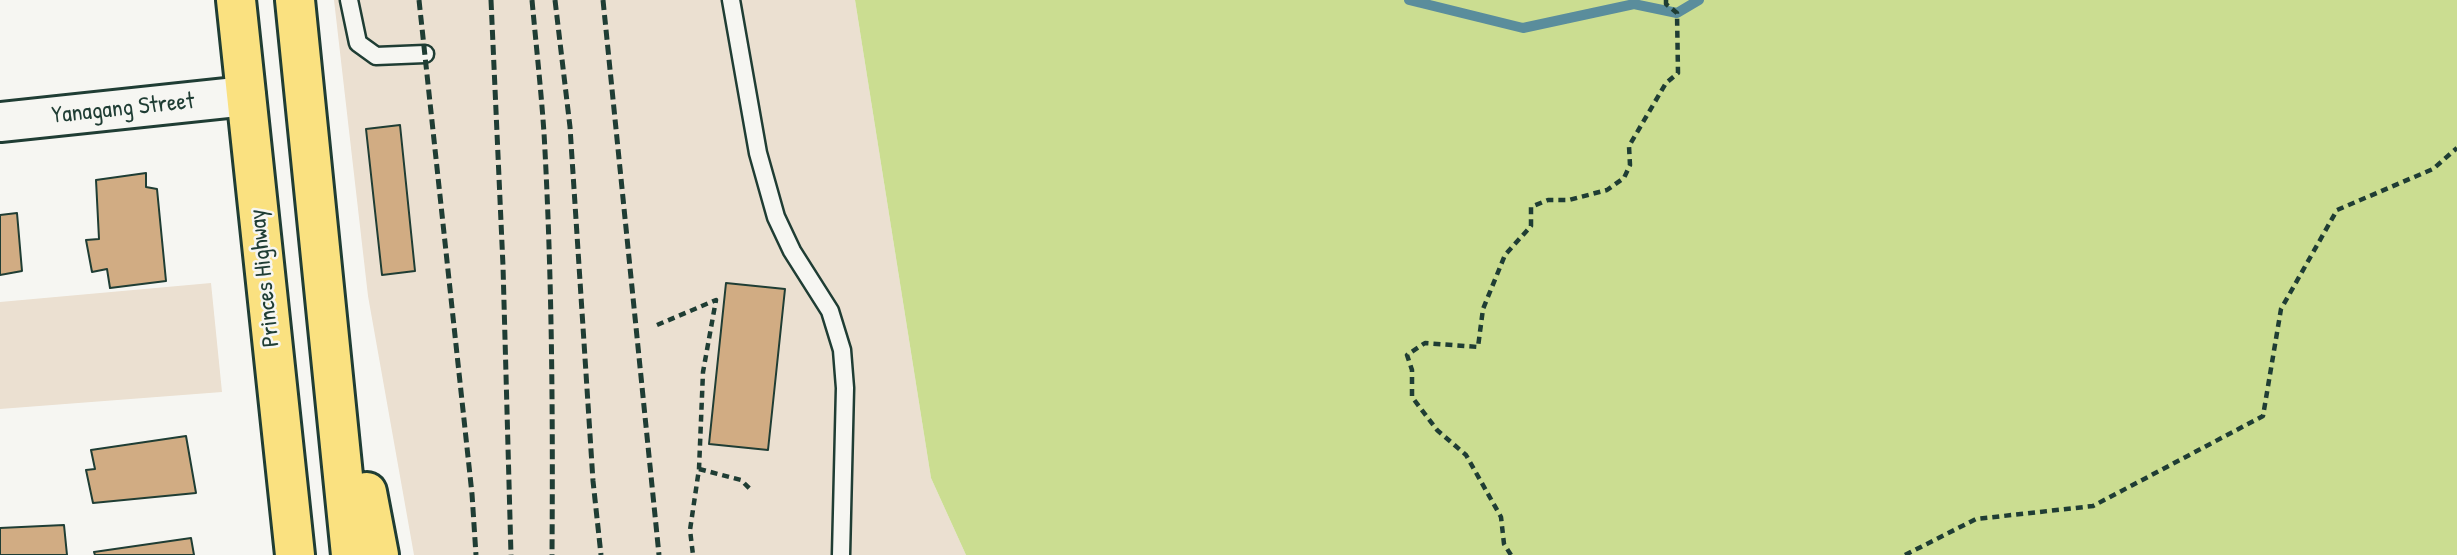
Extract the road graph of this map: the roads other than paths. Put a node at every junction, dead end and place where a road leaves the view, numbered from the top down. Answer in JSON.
{"nodes":[{"id":1,"x":236,"y":0,"type":"edge"},
{"id":2,"x":295,"y":0,"type":"edge"},
{"id":3,"x":349,"y":0,"type":"edge"},
{"id":4,"x":731,"y":0,"type":"edge"},
{"id":5,"x":425,"y":54,"type":"dead end"},
{"id":6,"x":246,"y":96,"type":"junction"},
{"id":7,"x":0,"y":122,"type":"edge"},
{"id":8,"x":323,"y":278,"type":"junction"},
{"id":9,"x":295,"y":555,"type":"edge"},
{"id":10,"x":351,"y":555,"type":"edge"},
{"id":11,"x":379,"y":555,"type":"edge"},
{"id":12,"x":841,"y":555,"type":"edge"}],
"edges":[{"from":1,"to":6,"type":"highway","name":"Princes Highway"},
{"from":2,"to":8,"type":"highway"},
{"from":3,"to":5,"type":"lane"},
{"from":4,"to":12,"type":"lane"},
{"from":6,"to":7,"type":"street","name":"Yanagang Street"},
{"from":6,"to":9,"type":"highway","name":"Princes Highway"},
{"from":8,"to":10,"type":"highway"},
{"from":8,"to":11,"type":"highway"}]}
